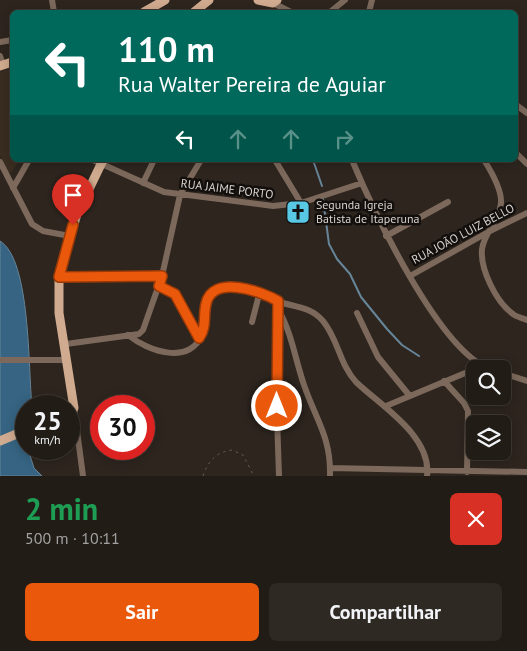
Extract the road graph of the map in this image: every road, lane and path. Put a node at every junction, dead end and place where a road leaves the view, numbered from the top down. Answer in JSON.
{"nodes":[{"id":1,"x":165,"y":0,"type":"edge"},
{"id":2,"x":208,"y":0,"type":"edge"},
{"id":3,"x":258,"y":0,"type":"edge"},
{"id":4,"x":345,"y":0,"type":"edge"},
{"id":5,"x":276,"y":6,"type":"edge"},
{"id":6,"x":148,"y":10,"type":"edge"},
{"id":7,"x":196,"y":10,"type":"edge"},
{"id":8,"x":332,"y":10,"type":"edge"},
{"id":9,"x":518,"y":155,"type":"edge"},
{"id":10,"x":0,"y":162,"type":"edge"},
{"id":11,"x":28,"y":162,"type":"edge"},
{"id":12,"x":99,"y":162,"type":"edge"},
{"id":13,"x":101,"y":162,"type":"edge"},
{"id":14,"x":153,"y":162,"type":"edge"},
{"id":15,"x":199,"y":162,"type":"edge"},
{"id":16,"x":276,"y":162,"type":"edge"},
{"id":17,"x":353,"y":162,"type":"edge"},
{"id":18,"x":485,"y":162,"type":"edge"},
{"id":19,"x":527,"y":164,"type":"edge"},
{"id":20,"x":143,"y":183,"type":"junction"},
{"id":21,"x":362,"y":183,"type":"junction"},
{"id":22,"x":13,"y":188,"type":"junction"},
{"id":23,"x":180,"y":195,"type":"junction"},
{"id":24,"x":448,"y":202,"type":"dead end"},
{"id":25,"x":301,"y":203,"type":"junction"},
{"id":26,"x":527,"y":212,"type":"edge"},
{"id":27,"x":490,"y":230,"type":"junction"},
{"id":28,"x":70,"y":236,"type":"junction"},
{"id":29,"x":386,"y":236,"type":"junction"},
{"id":30,"x":162,"y":276,"type":"junction"},
{"id":31,"x":410,"y":276,"type":"junction"},
{"id":32,"x":59,"y":277,"type":"junction"},
{"id":33,"x":159,"y":286,"type":"junction"},
{"id":34,"x":260,"y":292,"type":"junction"},
{"id":35,"x":278,"y":301,"type":"junction"},
{"id":36,"x":278,"y":309,"type":"junction"},
{"id":37,"x":357,"y":314,"type":"dead end"},
{"id":38,"x":527,"y":320,"type":"edge"},
{"id":39,"x":252,"y":322,"type":"dead end"},
{"id":40,"x":128,"y":335,"type":"junction"},
{"id":41,"x":199,"y":338,"type":"junction"},
{"id":42,"x":66,"y":344,"type":"junction"},
{"id":43,"x":0,"y":360,"type":"edge"},
{"id":44,"x":67,"y":360,"type":"junction"},
{"id":45,"x":474,"y":360,"type":"edge"},
{"id":46,"x":466,"y":372,"type":"edge"},
{"id":47,"x":511,"y":376,"type":"edge"},
{"id":48,"x":444,"y":381,"type":"junction"},
{"id":49,"x":527,"y":381,"type":"edge"},
{"id":50,"x":71,"y":395,"type":"edge"},
{"id":51,"x":409,"y":395,"type":"junction"},
{"id":52,"x":386,"y":406,"type":"junction"},
{"id":53,"x":15,"y":435,"type":"edge"},
{"id":54,"x":0,"y":441,"type":"edge"},
{"id":55,"x":80,"y":458,"type":"edge"},
{"id":56,"x":330,"y":468,"type":"junction"},
{"id":57,"x":467,"y":472,"type":"junction"},
{"id":58,"x":527,"y":472,"type":"edge"},
{"id":59,"x":365,"y":473,"type":"edge"},
{"id":60,"x":427,"y":473,"type":"edge"},
{"id":61,"x":83,"y":476,"type":"edge"},
{"id":62,"x":203,"y":476,"type":"edge"},
{"id":63,"x":254,"y":476,"type":"edge"},
{"id":64,"x":279,"y":476,"type":"edge"},
{"id":65,"x":330,"y":476,"type":"edge"}],
"edges":[{"from":1,"to":6,"type":"main road"},
{"from":2,"to":7,"type":"main road"},
{"from":3,"to":5,"type":"main road"},
{"from":4,"to":8,"type":"street"},
{"from":9,"to":19,"type":"street"},
{"from":10,"to":22,"type":"street"},
{"from":11,"to":22,"type":"street"},
{"from":12,"to":28,"type":"main road"},
{"from":13,"to":20,"type":"street","name":"RUA JAIME PORTO"},
{"from":14,"to":20,"type":"street"},
{"from":15,"to":23,"type":"street"},
{"from":16,"to":25,"type":"street"},
{"from":17,"to":21,"type":"street"},
{"from":18,"to":27,"type":"street"},
{"from":20,"to":23,"type":"street","name":"RUA JAIME PORTO"},
{"from":21,"to":25,"type":"street","name":"RUA JAIME PORTO"},
{"from":21,"to":29,"type":"street"},
{"from":22,"to":28,"type":"street"},
{"from":23,"to":25,"type":"street","name":"RUA JAIME PORTO"},
{"from":23,"to":30,"type":"street"},
{"from":24,"to":29,"type":"street"},
{"from":26,"to":27,"type":"street","name":"RUA JOÃO LUIZ BELLO"},
{"from":27,"to":31,"type":"street","name":"RUA JOÃO LUIZ BELLO"},
{"from":27,"to":38,"type":"street"},
{"from":28,"to":32,"type":"main road"},
{"from":29,"to":31,"type":"street"},
{"from":30,"to":32,"type":"street"},
{"from":30,"to":33,"type":"street"},
{"from":31,"to":45,"type":"street"},
{"from":32,"to":42,"type":"main road"},
{"from":33,"to":40,"type":"street"},
{"from":33,"to":41,"type":"street"},
{"from":34,"to":35,"type":"street"},
{"from":34,"to":39,"type":"street"},
{"from":34,"to":41,"type":"street"},
{"from":35,"to":36,"type":"street"},
{"from":35,"to":52,"type":"street"},
{"from":36,"to":56,"type":"street"},
{"from":36,"to":64,"type":"street"},
{"from":37,"to":51,"type":"street"},
{"from":40,"to":41,"type":"street"},
{"from":40,"to":42,"type":"street"},
{"from":42,"to":44,"type":"main road"},
{"from":43,"to":44,"type":"street"},
{"from":44,"to":50,"type":"main road"},
{"from":46,"to":48,"type":"street"},
{"from":47,"to":49,"type":"street"},
{"from":48,"to":51,"type":"street"},
{"from":48,"to":57,"type":"street"},
{"from":51,"to":52,"type":"street"},
{"from":52,"to":60,"type":"street"},
{"from":53,"to":54,"type":"main road"},
{"from":55,"to":61,"type":"street"},
{"from":56,"to":59,"type":"street"},
{"from":56,"to":65,"type":"street"},
{"from":57,"to":58,"type":"street"},
{"from":57,"to":60,"type":"street"},
{"from":59,"to":60,"type":"street"},
{"from":62,"to":63,"type":"path"}]}
